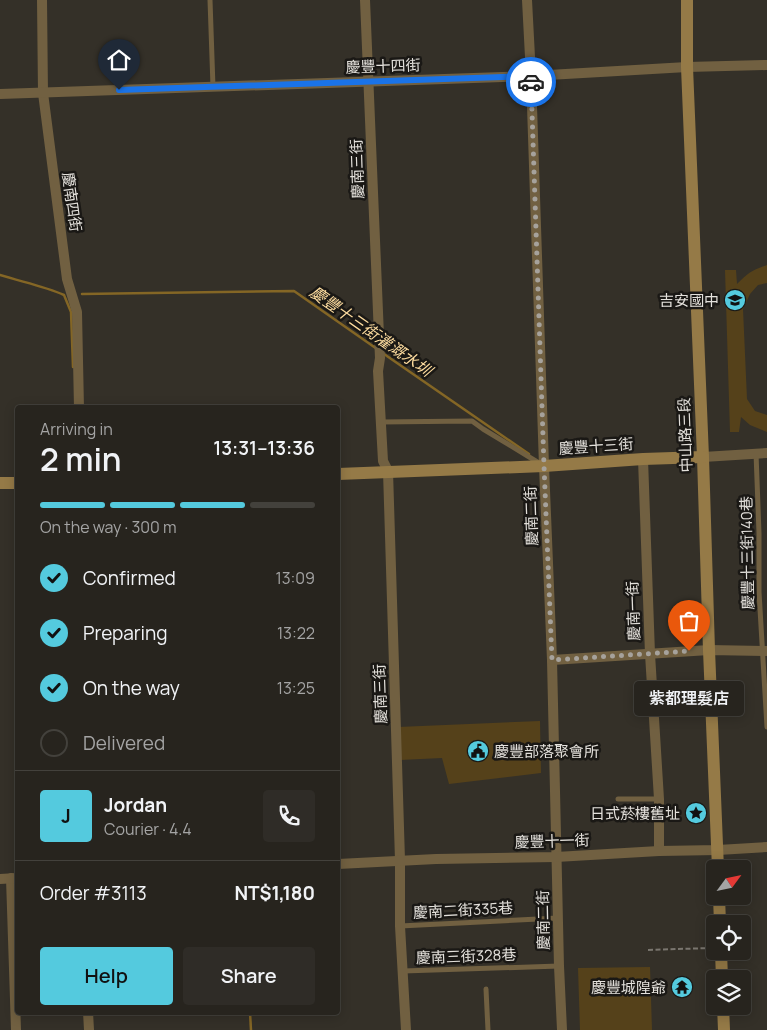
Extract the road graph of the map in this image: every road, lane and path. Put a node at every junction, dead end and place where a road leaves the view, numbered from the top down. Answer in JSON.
{"nodes":[{"id":1,"x":42,"y":0,"type":"edge"},
{"id":2,"x":210,"y":0,"type":"edge"},
{"id":3,"x":365,"y":0,"type":"edge"},
{"id":4,"x":527,"y":0,"type":"edge"},
{"id":5,"x":687,"y":0,"type":"edge"},
{"id":6,"x":767,"y":65,"type":"edge"},
{"id":7,"x":687,"y":67,"type":"junction"},
{"id":8,"x":531,"y":76,"type":"junction"},
{"id":9,"x":369,"y":81,"type":"junction"},
{"id":10,"x":214,"y":87,"type":"junction"},
{"id":11,"x":43,"y":93,"type":"junction"},
{"id":12,"x":0,"y":94,"type":"edge"},
{"id":13,"x":80,"y":405,"type":"edge"},
{"id":14,"x":381,"y":422,"type":"junction"},
{"id":15,"x":762,"y":453,"type":"edge"},
{"id":16,"x":702,"y":457,"type":"junction"},
{"id":17,"x":643,"y":459,"type":"junction"},
{"id":18,"x":544,"y":466,"type":"junction"},
{"id":19,"x":388,"y":471,"type":"junction"},
{"id":20,"x":340,"y":474,"type":"edge"},
{"id":21,"x":0,"y":483,"type":"edge"},
{"id":22,"x":15,"y":483,"type":"edge"},
{"id":23,"x":709,"y":650,"type":"junction"},
{"id":24,"x":765,"y":651,"type":"edge"},
{"id":25,"x":650,"y":654,"type":"junction"},
{"id":26,"x":552,"y":660,"type":"junction"},
{"id":27,"x":767,"y":727,"type":"edge"},
{"id":28,"x":618,"y":799,"type":"dead end"},
{"id":29,"x":659,"y":799,"type":"junction"},
{"id":30,"x":767,"y":848,"type":"edge"},
{"id":31,"x":718,"y":850,"type":"junction"},
{"id":32,"x":659,"y":851,"type":"junction"},
{"id":33,"x":556,"y":857,"type":"junction"},
{"id":34,"x":400,"y":860,"type":"junction"},
{"id":35,"x":718,"y":860,"type":"edge"},
{"id":36,"x":340,"y":864,"type":"edge"},
{"id":37,"x":9,"y":878,"type":"edge"},
{"id":38,"x":558,"y":918,"type":"junction"},
{"id":39,"x":400,"y":926,"type":"junction"},
{"id":40,"x":706,"y":948,"type":"edge"},
{"id":41,"x":648,"y":950,"type":"dead end"},
{"id":42,"x":559,"y":966,"type":"junction"},
{"id":43,"x":403,"y":971,"type":"junction"},
{"id":44,"x":486,"y":989,"type":"dead end"},
{"id":45,"x":15,"y":1008,"type":"edge"},
{"id":46,"x":15,"y":1015,"type":"edge"},
{"id":47,"x":88,"y":1015,"type":"edge"},
{"id":48,"x":723,"y":1015,"type":"edge"},
{"id":49,"x":16,"y":1030,"type":"edge"},
{"id":50,"x":89,"y":1030,"type":"edge"},
{"id":51,"x":406,"y":1030,"type":"edge"},
{"id":52,"x":488,"y":1030,"type":"edge"},
{"id":53,"x":562,"y":1030,"type":"edge"},
{"id":54,"x":724,"y":1030,"type":"edge"}],
"edges":[{"from":1,"to":11,"type":"street","name":"慶南四街"},
{"from":2,"to":10,"type":"lane"},
{"from":3,"to":9,"type":"street","name":"慶南三街"},
{"from":4,"to":8,"type":"street","name":"慶南二街"},
{"from":5,"to":7,"type":"street","name":"中山路三段"},
{"from":6,"to":7,"type":"street","name":"慶豐十四街"},
{"from":7,"to":8,"type":"street","name":"慶豐十四街"},
{"from":7,"to":16,"type":"street","name":"中山路三段"},
{"from":8,"to":9,"type":"street","name":"慶豐十四街"},
{"from":8,"to":18,"type":"street","name":"慶南二街"},
{"from":9,"to":10,"type":"street","name":"慶豐十四街"},
{"from":9,"to":14,"type":"street","name":"慶南三街"},
{"from":10,"to":11,"type":"street","name":"慶豐十四街"},
{"from":11,"to":12,"type":"street","name":"慶豐十四街"},
{"from":11,"to":13,"type":"street","name":"慶南四街"},
{"from":14,"to":18,"type":"lane"},
{"from":14,"to":19,"type":"street","name":"慶南三街"},
{"from":15,"to":16,"type":"street","name":"慶豐十三街"},
{"from":15,"to":24,"type":"lane","name":"慶豐十三街140巷"},
{"from":16,"to":17,"type":"street","name":"慶豐十三街"},
{"from":16,"to":23,"type":"street","name":"中山路三段"},
{"from":17,"to":18,"type":"street","name":"慶豐十三街"},
{"from":17,"to":25,"type":"street","name":"慶南一街"},
{"from":18,"to":19,"type":"street","name":"慶豐十三街"},
{"from":18,"to":26,"type":"street","name":"慶南二街"},
{"from":19,"to":20,"type":"street","name":"慶豐十三街"},
{"from":19,"to":34,"type":"street","name":"慶南三街"},
{"from":21,"to":22,"type":"street"},
{"from":23,"to":24,"type":"street"},
{"from":23,"to":25,"type":"street"},
{"from":23,"to":31,"type":"street","name":"中山路三段"},
{"from":24,"to":27,"type":"lane","name":"慶豐十三街140巷"},
{"from":25,"to":26,"type":"street"},
{"from":25,"to":29,"type":"street","name":"慶南一街"},
{"from":26,"to":33,"type":"street","name":"慶南二街"},
{"from":28,"to":29,"type":"lane"},
{"from":29,"to":32,"type":"street","name":"慶南一街"},
{"from":30,"to":31,"type":"street","name":"慶豐十一街"},
{"from":31,"to":32,"type":"street","name":"慶豐十一街"},
{"from":31,"to":35,"type":"street","name":"中山路三段"},
{"from":32,"to":33,"type":"street","name":"慶豐十一街"},
{"from":33,"to":34,"type":"street","name":"慶豐十一街"},
{"from":33,"to":38,"type":"street","name":"慶南二街"},
{"from":34,"to":36,"type":"street","name":"慶豐十一街"},
{"from":34,"to":39,"type":"street","name":"慶南三街"},
{"from":37,"to":45,"type":"street"},
{"from":38,"to":39,"type":"lane","name":"慶南二街335巷"},
{"from":38,"to":42,"type":"street","name":"慶南二街"},
{"from":39,"to":43,"type":"street","name":"慶南三街"},
{"from":40,"to":41,"type":"path"},
{"from":42,"to":43,"type":"lane","name":"慶南三街328巷"},
{"from":42,"to":53,"type":"street","name":"慶南二街"},
{"from":43,"to":51,"type":"street","name":"慶南三街"},
{"from":44,"to":52,"type":"lane"},
{"from":46,"to":49,"type":"street"},
{"from":47,"to":50,"type":"street"},
{"from":48,"to":54,"type":"street"}]}
